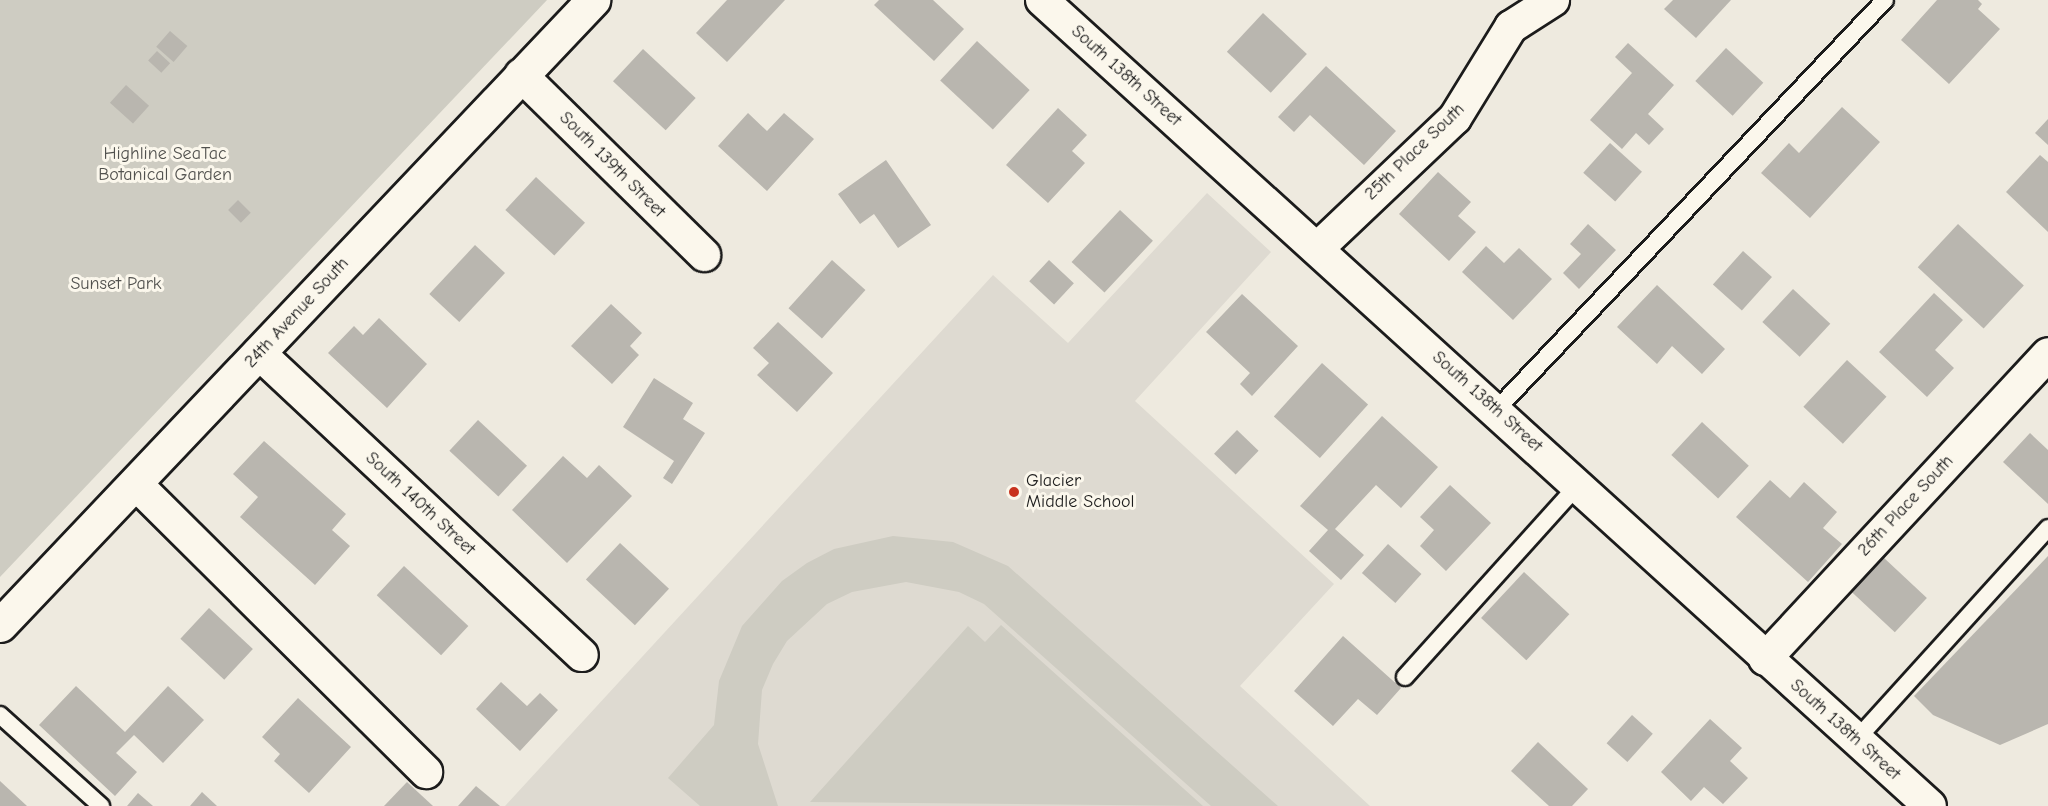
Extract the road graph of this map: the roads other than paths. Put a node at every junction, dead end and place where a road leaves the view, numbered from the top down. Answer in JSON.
{"nodes":[{"id":1,"x":593,"y":0,"type":"edge"},
{"id":2,"x":1042,"y":0,"type":"edge"},
{"id":3,"x":1553,"y":0,"type":"edge"},
{"id":4,"x":1885,"y":0,"type":"edge"},
{"id":5,"x":521,"y":75,"type":"junction"},
{"id":6,"x":1317,"y":249,"type":"junction"},
{"id":7,"x":704,"y":255,"type":"dead end"},
{"id":8,"x":259,"y":353,"type":"junction"},
{"id":9,"x":2048,"y":354,"type":"edge"},
{"id":10,"x":1496,"y":410,"type":"junction"},
{"id":11,"x":136,"y":484,"type":"junction"},
{"id":12,"x":1577,"y":486,"type":"junction"},
{"id":13,"x":2048,"y":528,"type":"edge"},
{"id":14,"x":0,"y":626,"type":"edge"},
{"id":15,"x":582,"y":655,"type":"dead end"},
{"id":16,"x":1765,"y":659,"type":"junction"},
{"id":17,"x":1405,"y":677,"type":"dead end"},
{"id":18,"x":0,"y":715,"type":"edge"},
{"id":19,"x":1856,"y":740,"type":"junction"},
{"id":20,"x":426,"y":772,"type":"dead end"},
{"id":21,"x":101,"y":806,"type":"edge"},
{"id":22,"x":1930,"y":806,"type":"edge"}],
"edges":[{"from":1,"to":5,"type":"street","name":"24th Avenue South"},
{"from":2,"to":6,"type":"street","name":"South 138th Street"},
{"from":3,"to":6,"type":"street","name":"25th Place South"},
{"from":4,"to":10,"type":"lane"},
{"from":5,"to":7,"type":"street","name":"South 139th Street"},
{"from":5,"to":8,"type":"street","name":"24th Avenue South"},
{"from":6,"to":10,"type":"street","name":"South 138th Street"},
{"from":8,"to":11,"type":"street","name":"24th Avenue South"},
{"from":8,"to":15,"type":"street","name":"South 140th Street"},
{"from":9,"to":16,"type":"street","name":"26th Place South"},
{"from":10,"to":12,"type":"street","name":"South 138th Street"},
{"from":11,"to":14,"type":"street","name":"24th Avenue South"},
{"from":11,"to":20,"type":"street"},
{"from":12,"to":16,"type":"street","name":"South 138th Street"},
{"from":12,"to":17,"type":"lane"},
{"from":13,"to":19,"type":"lane"},
{"from":16,"to":19,"type":"street","name":"South 138th Street"},
{"from":18,"to":21,"type":"lane"},
{"from":19,"to":22,"type":"street","name":"South 138th Street"}]}
